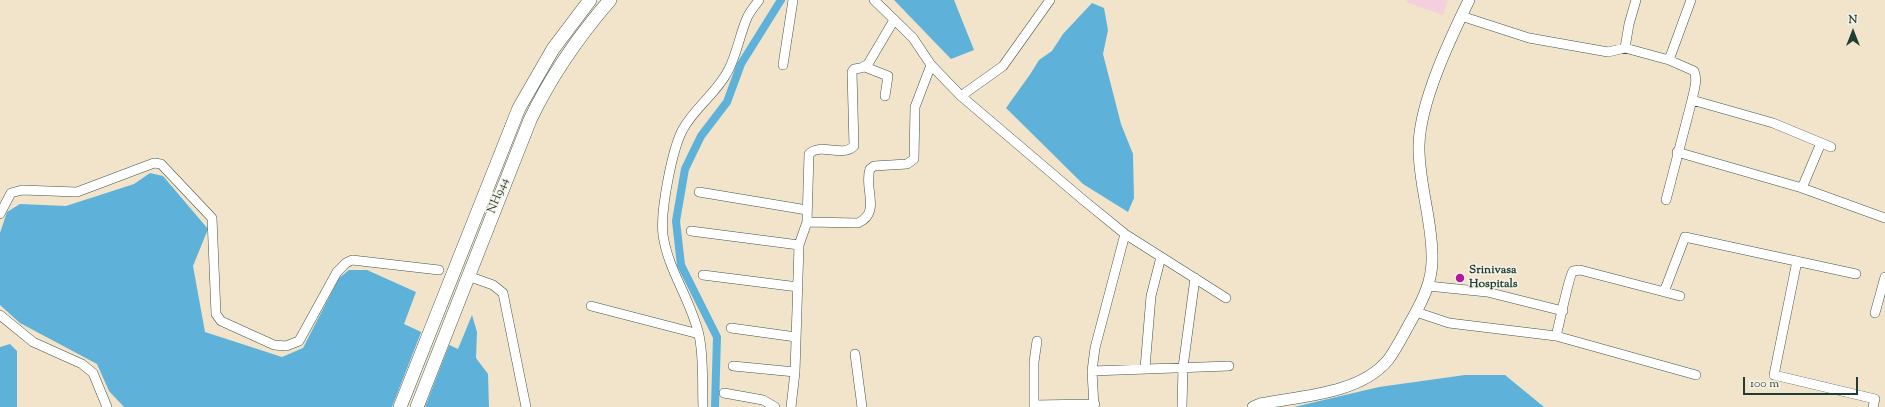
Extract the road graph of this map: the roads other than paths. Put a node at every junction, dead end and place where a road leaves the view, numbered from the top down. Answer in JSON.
{"nodes":[{"id":1,"x":590,"y":0,"type":"edge"},
{"id":2,"x":610,"y":0,"type":"edge"},
{"id":3,"x":759,"y":0,"type":"edge"},
{"id":4,"x":794,"y":0,"type":"edge"},
{"id":5,"x":874,"y":0,"type":"edge"},
{"id":6,"x":1050,"y":0,"type":"edge"},
{"id":7,"x":1469,"y":0,"type":"edge"},
{"id":8,"x":1636,"y":0,"type":"edge"},
{"id":9,"x":1691,"y":0,"type":"edge"},
{"id":10,"x":1461,"y":16,"type":"junction"},
{"id":11,"x":894,"y":20,"type":"junction"},
{"id":12,"x":1626,"y":48,"type":"junction"},
{"id":13,"x":1669,"y":60,"type":"junction"},
{"id":14,"x":783,"y":65,"type":"dead end"},
{"id":15,"x":931,"y":65,"type":"junction"},
{"id":16,"x":865,"y":67,"type":"junction"},
{"id":17,"x":885,"y":96,"type":"dead end"},
{"id":18,"x":961,"y":96,"type":"junction"},
{"id":19,"x":1692,"y":100,"type":"junction"},
{"id":20,"x":1821,"y":142,"type":"junction"},
{"id":21,"x":1831,"y":147,"type":"dead end"},
{"id":22,"x":1677,"y":152,"type":"junction"},
{"id":23,"x":1802,"y":188,"type":"junction"},
{"id":24,"x":699,"y":192,"type":"dead end"},
{"id":25,"x":1666,"y":200,"type":"dead end"},
{"id":26,"x":807,"y":210,"type":"junction"},
{"id":27,"x":0,"y":214,"type":"edge"},
{"id":28,"x":1885,"y":218,"type":"edge"},
{"id":29,"x":806,"y":222,"type":"junction"},
{"id":30,"x":691,"y":231,"type":"dead end"},
{"id":31,"x":1125,"y":234,"type":"junction"},
{"id":32,"x":799,"y":245,"type":"junction"},
{"id":33,"x":1161,"y":257,"type":"junction"},
{"id":34,"x":1797,"y":262,"type":"junction"},
{"id":35,"x":440,"y":270,"type":"dead end"},
{"id":36,"x":1856,"y":274,"type":"dead end"},
{"id":37,"x":703,"y":275,"type":"dead end"},
{"id":38,"x":468,"y":276,"type":"junction"},
{"id":39,"x":1885,"y":277,"type":"edge"},
{"id":40,"x":1195,"y":278,"type":"junction"},
{"id":41,"x":1428,"y":286,"type":"junction"},
{"id":42,"x":798,"y":287,"type":"junction"},
{"id":43,"x":1664,"y":292,"type":"junction"},
{"id":44,"x":1680,"y":296,"type":"dead end"},
{"id":45,"x":1226,"y":298,"type":"dead end"},
{"id":46,"x":591,"y":306,"type":"dead end"},
{"id":47,"x":1563,"y":310,"type":"junction"},
{"id":48,"x":1416,"y":312,"type":"junction"},
{"id":49,"x":1875,"y":313,"type":"dead end"},
{"id":50,"x":0,"y":315,"type":"edge"},
{"id":51,"x":732,"y":328,"type":"dead end"},
{"id":52,"x":699,"y":334,"type":"junction"},
{"id":53,"x":1556,"y":336,"type":"junction"},
{"id":54,"x":796,"y":337,"type":"junction"},
{"id":55,"x":1037,"y":341,"type":"dead end"},
{"id":56,"x":855,"y":354,"type":"dead end"},
{"id":57,"x":734,"y":366,"type":"dead end"},
{"id":58,"x":1229,"y":366,"type":"dead end"},
{"id":59,"x":1183,"y":367,"type":"junction"},
{"id":60,"x":1145,"y":368,"type":"junction"},
{"id":61,"x":1092,"y":371,"type":"junction"},
{"id":62,"x":795,"y":372,"type":"junction"},
{"id":63,"x":1696,"y":375,"type":"dead end"},
{"id":64,"x":724,"y":393,"type":"dead end"},
{"id":65,"x":754,"y":402,"type":"edge"},
{"id":66,"x":1034,"y":406,"type":"edge"},
{"id":67,"x":1094,"y":406,"type":"edge"},
{"id":68,"x":107,"y":407,"type":"edge"},
{"id":69,"x":400,"y":407,"type":"edge"},
{"id":70,"x":417,"y":407,"type":"edge"},
{"id":71,"x":526,"y":407,"type":"edge"},
{"id":72,"x":703,"y":407,"type":"edge"},
{"id":73,"x":775,"y":407,"type":"edge"},
{"id":74,"x":791,"y":407,"type":"edge"},
{"id":75,"x":862,"y":407,"type":"edge"},
{"id":76,"x":1182,"y":407,"type":"edge"},
{"id":77,"x":1253,"y":407,"type":"edge"},
{"id":78,"x":1873,"y":407,"type":"edge"}],
"edges":[{"from":1,"to":69,"type":"highway","name":"NH944","number":"NH944"},
{"from":2,"to":38,"type":"highway","name":"NH944","number":"NH944"},
{"from":3,"to":52,"type":"street"},
{"from":4,"to":14,"type":"street"},
{"from":5,"to":11,"type":"street"},
{"from":6,"to":18,"type":"street"},
{"from":7,"to":10,"type":"main road"},
{"from":8,"to":12,"type":"street"},
{"from":9,"to":13,"type":"street"},
{"from":10,"to":12,"type":"street"},
{"from":10,"to":41,"type":"main road"},
{"from":11,"to":15,"type":"street"},
{"from":11,"to":16,"type":"street"},
{"from":12,"to":13,"type":"street"},
{"from":13,"to":19,"type":"street"},
{"from":15,"to":18,"type":"street"},
{"from":15,"to":29,"type":"street"},
{"from":16,"to":17,"type":"street"},
{"from":16,"to":26,"type":"street"},
{"from":18,"to":31,"type":"street"},
{"from":19,"to":20,"type":"street"},
{"from":19,"to":22,"type":"street"},
{"from":20,"to":21,"type":"street"},
{"from":20,"to":23,"type":"street"},
{"from":22,"to":23,"type":"street"},
{"from":22,"to":25,"type":"street"},
{"from":23,"to":28,"type":"street"},
{"from":24,"to":26,"type":"street"},
{"from":26,"to":29,"type":"street"},
{"from":27,"to":35,"type":"street"},
{"from":29,"to":32,"type":"street"},
{"from":30,"to":32,"type":"street"},
{"from":31,"to":33,"type":"street"},
{"from":31,"to":61,"type":"street"},
{"from":32,"to":42,"type":"street"},
{"from":33,"to":40,"type":"street"},
{"from":33,"to":60,"type":"street"},
{"from":34,"to":36,"type":"street"},
{"from":34,"to":43,"type":"street"},
{"from":34,"to":78,"type":"street"},
{"from":37,"to":42,"type":"street"},
{"from":38,"to":70,"type":"highway","name":"NH944","number":"NH944"},
{"from":38,"to":71,"type":"street"},
{"from":39,"to":49,"type":"street"},
{"from":40,"to":45,"type":"street"},
{"from":40,"to":59,"type":"street"},
{"from":41,"to":47,"type":"street"},
{"from":41,"to":48,"type":"main road"},
{"from":42,"to":54,"type":"street"},
{"from":43,"to":44,"type":"street"},
{"from":43,"to":47,"type":"street"},
{"from":46,"to":52,"type":"street"},
{"from":47,"to":53,"type":"street"},
{"from":48,"to":53,"type":"street"},
{"from":48,"to":77,"type":"main road"},
{"from":50,"to":68,"type":"street"},
{"from":51,"to":54,"type":"street"},
{"from":52,"to":72,"type":"street"},
{"from":53,"to":63,"type":"street"},
{"from":54,"to":62,"type":"street"},
{"from":55,"to":66,"type":"street"},
{"from":56,"to":75,"type":"street"},
{"from":57,"to":62,"type":"street"},
{"from":58,"to":59,"type":"street"},
{"from":59,"to":60,"type":"street"},
{"from":59,"to":76,"type":"street"},
{"from":60,"to":61,"type":"street"},
{"from":61,"to":67,"type":"street"},
{"from":62,"to":74,"type":"street"},
{"from":64,"to":65,"type":"street"},
{"from":65,"to":73,"type":"street"},
{"from":66,"to":67,"type":"street"}]}
